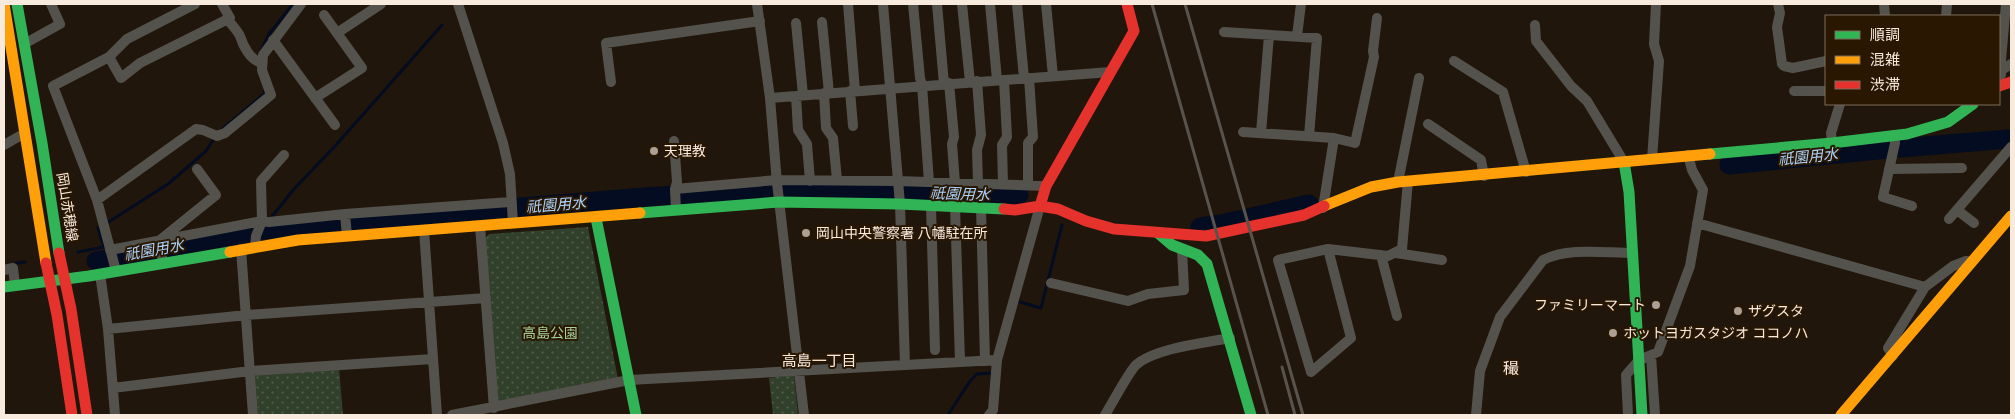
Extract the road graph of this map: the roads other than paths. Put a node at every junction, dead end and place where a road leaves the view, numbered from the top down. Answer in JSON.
{"nodes":[{"id":1,"x":4,"y":4,"type":"edge"},
{"id":2,"x":17,"y":4,"type":"edge"},
{"id":3,"x":51,"y":4,"type":"edge"},
{"id":4,"x":195,"y":4,"type":"edge"},
{"id":5,"x":222,"y":4,"type":"edge"},
{"id":6,"x":301,"y":4,"type":"edge"},
{"id":7,"x":381,"y":4,"type":"edge"},
{"id":8,"x":757,"y":4,"type":"edge"},
{"id":9,"x":848,"y":4,"type":"edge"},
{"id":10,"x":883,"y":4,"type":"edge"},
{"id":11,"x":913,"y":4,"type":"edge"},
{"id":12,"x":937,"y":4,"type":"edge"},
{"id":13,"x":962,"y":4,"type":"edge"},
{"id":14,"x":990,"y":4,"type":"edge"},
{"id":15,"x":1016,"y":4,"type":"edge"},
{"id":16,"x":1046,"y":4,"type":"edge"},
{"id":17,"x":1126,"y":4,"type":"edge"},
{"id":18,"x":1301,"y":4,"type":"edge"},
{"id":19,"x":1656,"y":4,"type":"edge"},
{"id":20,"x":1778,"y":4,"type":"edge"},
{"id":21,"x":2006,"y":4,"type":"edge"},
{"id":22,"x":462,"y":5,"type":"edge"},
{"id":23,"x":324,"y":14,"type":"dead end"},
{"id":24,"x":1377,"y":18,"type":"dead end"},
{"id":25,"x":227,"y":19,"type":"junction"},
{"id":26,"x":760,"y":21,"type":"junction"},
{"id":27,"x":796,"y":22,"type":"dead end"},
{"id":28,"x":822,"y":22,"type":"dead end"},
{"id":29,"x":1535,"y":25,"type":"dead end"},
{"id":30,"x":1224,"y":32,"type":"dead end"},
{"id":31,"x":337,"y":34,"type":"junction"},
{"id":32,"x":1269,"y":35,"type":"junction"},
{"id":33,"x":1297,"y":36,"type":"junction"},
{"id":34,"x":273,"y":40,"type":"junction"},
{"id":35,"x":24,"y":44,"type":"junction"},
{"id":36,"x":8,"y":51,"type":"edge"},
{"id":37,"x":2000,"y":55,"type":"edge"},
{"id":38,"x":109,"y":57,"type":"junction"},
{"id":39,"x":1454,"y":61,"type":"dead end"},
{"id":40,"x":259,"y":62,"type":"junction"},
{"id":41,"x":1825,"y":62,"type":"edge"},
{"id":42,"x":2011,"y":64,"type":"edge"},
{"id":43,"x":2000,"y":71,"type":"junction"},
{"id":44,"x":1110,"y":72,"type":"junction"},
{"id":45,"x":1053,"y":76,"type":"junction"},
{"id":46,"x":1026,"y":78,"type":"junction"},
{"id":47,"x":1419,"y":78,"type":"dead end"},
{"id":48,"x":1000,"y":80,"type":"junction"},
{"id":49,"x":611,"y":82,"type":"dead end"},
{"id":50,"x":974,"y":82,"type":"junction"},
{"id":51,"x":947,"y":84,"type":"junction"},
{"id":52,"x":2004,"y":84,"type":"edge"},
{"id":53,"x":922,"y":86,"type":"junction"},
{"id":54,"x":890,"y":88,"type":"junction"},
{"id":55,"x":1825,"y":90,"type":"edge"},
{"id":56,"x":853,"y":91,"type":"junction"},
{"id":57,"x":1794,"y":91,"type":"dead end"},
{"id":58,"x":827,"y":93,"type":"junction"},
{"id":59,"x":800,"y":96,"type":"junction"},
{"id":60,"x":316,"y":98,"type":"junction"},
{"id":61,"x":770,"y":98,"type":"junction"},
{"id":62,"x":1840,"y":105,"type":"edge"},
{"id":63,"x":1972,"y":105,"type":"edge"},
{"id":64,"x":1428,"y":124,"type":"dead end"},
{"id":65,"x":335,"y":125,"type":"dead end"},
{"id":66,"x":853,"y":126,"type":"dead end"},
{"id":67,"x":1243,"y":132,"type":"dead end"},
{"id":68,"x":25,"y":133,"type":"junction"},
{"id":69,"x":1261,"y":133,"type":"junction"},
{"id":70,"x":1894,"y":135,"type":"junction"},
{"id":71,"x":1309,"y":136,"type":"junction"},
{"id":72,"x":1334,"y":138,"type":"junction"},
{"id":73,"x":674,"y":141,"type":"dead end"},
{"id":74,"x":1832,"y":143,"type":"junction"},
{"id":75,"x":4,"y":145,"type":"edge"},
{"id":76,"x":2011,"y":147,"type":"edge"},
{"id":77,"x":284,"y":155,"type":"dead end"},
{"id":78,"x":1688,"y":155,"type":"junction"},
{"id":79,"x":1652,"y":159,"type":"junction"},
{"id":80,"x":1624,"y":162,"type":"junction"},
{"id":81,"x":1962,"y":168,"type":"dead end"},
{"id":82,"x":197,"y":169,"type":"dead end"},
{"id":83,"x":1889,"y":169,"type":"junction"},
{"id":84,"x":1526,"y":172,"type":"junction"},
{"id":85,"x":1484,"y":176,"type":"junction"},
{"id":86,"x":810,"y":180,"type":"junction"},
{"id":87,"x":837,"y":180,"type":"junction"},
{"id":88,"x":777,"y":182,"type":"junction"},
{"id":89,"x":929,"y":182,"type":"junction"},
{"id":90,"x":1403,"y":182,"type":"junction"},
{"id":91,"x":955,"y":183,"type":"junction"},
{"id":92,"x":978,"y":183,"type":"junction"},
{"id":93,"x":1004,"y":184,"type":"junction"},
{"id":94,"x":1028,"y":185,"type":"junction"},
{"id":95,"x":1046,"y":186,"type":"junction"},
{"id":96,"x":675,"y":189,"type":"junction"},
{"id":97,"x":899,"y":191,"type":"junction"},
{"id":98,"x":779,"y":199,"type":"junction"},
{"id":99,"x":97,"y":200,"type":"junction"},
{"id":100,"x":676,"y":205,"type":"junction"},
{"id":101,"x":930,"y":206,"type":"junction"},
{"id":102,"x":1040,"y":206,"type":"junction"},
{"id":103,"x":1912,"y":206,"type":"dead end"},
{"id":104,"x":955,"y":207,"type":"junction"},
{"id":105,"x":981,"y":208,"type":"junction"},
{"id":106,"x":1323,"y":208,"type":"junction"},
{"id":107,"x":1957,"y":210,"type":"junction"},
{"id":108,"x":512,"y":211,"type":"junction"},
{"id":109,"x":2011,"y":216,"type":"edge"},
{"id":110,"x":596,"y":218,"type":"junction"},
{"id":111,"x":1949,"y":220,"type":"dead end"},
{"id":112,"x":264,"y":222,"type":"junction"},
{"id":113,"x":345,"y":223,"type":"junction"},
{"id":114,"x":1697,"y":223,"type":"junction"},
{"id":115,"x":1974,"y":223,"type":"dead end"},
{"id":116,"x":480,"y":226,"type":"junction"},
{"id":117,"x":424,"y":230,"type":"junction"},
{"id":118,"x":1158,"y":233,"type":"junction"},
{"id":119,"x":256,"y":241,"type":"junction"},
{"id":120,"x":159,"y":245,"type":"junction"},
{"id":121,"x":241,"y":249,"type":"junction"},
{"id":122,"x":1182,"y":249,"type":"junction"},
{"id":123,"x":1328,"y":249,"type":"junction"},
{"id":124,"x":1396,"y":253,"type":"junction"},
{"id":125,"x":1633,"y":253,"type":"junction"},
{"id":126,"x":1381,"y":255,"type":"junction"},
{"id":127,"x":113,"y":260,"type":"junction"},
{"id":128,"x":1442,"y":260,"type":"dead end"},
{"id":129,"x":1972,"y":262,"type":"junction"},
{"id":130,"x":163,"y":263,"type":"junction"},
{"id":131,"x":4,"y":270,"type":"edge"},
{"id":132,"x":100,"y":274,"type":"junction"},
{"id":133,"x":64,"y":279,"type":"junction"},
{"id":134,"x":50,"y":280,"type":"junction"},
{"id":135,"x":1051,"y":283,"type":"dead end"},
{"id":136,"x":10,"y":286,"type":"edge"},
{"id":137,"x":1925,"y":287,"type":"junction"},
{"id":138,"x":486,"y":298,"type":"junction"},
{"id":139,"x":430,"y":301,"type":"junction"},
{"id":140,"x":246,"y":315,"type":"junction"},
{"id":141,"x":1397,"y":316,"type":"dead end"},
{"id":142,"x":108,"y":329,"type":"junction"},
{"id":143,"x":1230,"y":338,"type":"junction"},
{"id":144,"x":935,"y":350,"type":"dead end"},
{"id":145,"x":1652,"y":355,"type":"junction"},
{"id":146,"x":1893,"y":356,"type":"junction"},
{"id":147,"x":433,"y":359,"type":"junction"},
{"id":148,"x":985,"y":360,"type":"junction"},
{"id":149,"x":997,"y":360,"type":"junction"},
{"id":150,"x":1639,"y":360,"type":"junction"},
{"id":151,"x":960,"y":362,"type":"junction"},
{"id":152,"x":905,"y":365,"type":"junction"},
{"id":153,"x":798,"y":370,"type":"junction"},
{"id":154,"x":250,"y":371,"type":"junction"},
{"id":155,"x":629,"y":380,"type":"junction"},
{"id":156,"x":113,"y":388,"type":"junction"},
{"id":157,"x":494,"y":408,"type":"junction"},
{"id":158,"x":72,"y":415,"type":"edge"},
{"id":159,"x":87,"y":415,"type":"edge"},
{"id":160,"x":115,"y":415,"type":"edge"},
{"id":161,"x":253,"y":415,"type":"edge"},
{"id":162,"x":437,"y":415,"type":"edge"},
{"id":163,"x":452,"y":415,"type":"edge"},
{"id":164,"x":636,"y":415,"type":"edge"},
{"id":165,"x":804,"y":415,"type":"edge"},
{"id":166,"x":990,"y":415,"type":"edge"},
{"id":167,"x":1105,"y":415,"type":"edge"},
{"id":168,"x":1251,"y":415,"type":"edge"},
{"id":169,"x":1476,"y":415,"type":"edge"},
{"id":170,"x":1628,"y":415,"type":"edge"},
{"id":171,"x":1642,"y":415,"type":"edge"},
{"id":172,"x":1656,"y":415,"type":"edge"},
{"id":173,"x":1841,"y":415,"type":"edge"}],
"edges":[{"from":1,"to":36,"type":"street"},
{"from":2,"to":35,"type":"street","name":"岡山赤穂線"},
{"from":3,"to":35,"type":"street"},
{"from":4,"to":38,"type":"street"},
{"from":5,"to":25,"type":"street"},
{"from":6,"to":34,"type":"street"},
{"from":7,"to":31,"type":"street"},
{"from":8,"to":26,"type":"street"},
{"from":9,"to":56,"type":"street"},
{"from":10,"to":54,"type":"street"},
{"from":11,"to":53,"type":"street"},
{"from":12,"to":51,"type":"street"},
{"from":13,"to":50,"type":"street"},
{"from":14,"to":48,"type":"street"},
{"from":15,"to":46,"type":"street"},
{"from":16,"to":45,"type":"street"},
{"from":17,"to":44,"type":"street"},
{"from":18,"to":33,"type":"street"},
{"from":19,"to":79,"type":"street"},
{"from":20,"to":41,"type":"street"},
{"from":21,"to":37,"type":"street"},
{"from":22,"to":108,"type":"street"},
{"from":23,"to":31,"type":"street"},
{"from":24,"to":72,"type":"street"},
{"from":25,"to":38,"type":"street"},
{"from":25,"to":40,"type":"street"},
{"from":26,"to":49,"type":"street"},
{"from":26,"to":61,"type":"street"},
{"from":27,"to":59,"type":"street"},
{"from":28,"to":58,"type":"street"},
{"from":29,"to":80,"type":"street"},
{"from":30,"to":32,"type":"street"},
{"from":31,"to":60,"type":"street"},
{"from":32,"to":33,"type":"street"},
{"from":32,"to":69,"type":"street"},
{"from":33,"to":71,"type":"street"},
{"from":34,"to":40,"type":"street"},
{"from":34,"to":60,"type":"street"},
{"from":35,"to":133,"type":"street","name":"岡山赤穂線"},
{"from":36,"to":68,"type":"street"},
{"from":37,"to":43,"type":"street"},
{"from":38,"to":99,"type":"street"},
{"from":39,"to":84,"type":"street"},
{"from":40,"to":99,"type":"street"},
{"from":42,"to":43,"type":"street"},
{"from":43,"to":52,"type":"street"},
{"from":44,"to":45,"type":"street"},
{"from":44,"to":95,"type":"street"},
{"from":45,"to":46,"type":"street"},
{"from":46,"to":48,"type":"street"},
{"from":46,"to":94,"type":"street"},
{"from":47,"to":90,"type":"street"},
{"from":48,"to":50,"type":"street"},
{"from":48,"to":93,"type":"street"},
{"from":50,"to":51,"type":"street"},
{"from":50,"to":92,"type":"street"},
{"from":51,"to":53,"type":"street"},
{"from":51,"to":91,"type":"street"},
{"from":53,"to":54,"type":"street"},
{"from":53,"to":89,"type":"street"},
{"from":54,"to":56,"type":"street"},
{"from":54,"to":97,"type":"street"},
{"from":55,"to":57,"type":"street"},
{"from":56,"to":58,"type":"street"},
{"from":56,"to":66,"type":"street"},
{"from":58,"to":59,"type":"street"},
{"from":58,"to":87,"type":"street"},
{"from":59,"to":61,"type":"street"},
{"from":59,"to":86,"type":"street"},
{"from":60,"to":65,"type":"street"},
{"from":61,"to":88,"type":"street"},
{"from":62,"to":74,"type":"street"},
{"from":63,"to":70,"type":"street"},
{"from":64,"to":85,"type":"street"},
{"from":67,"to":69,"type":"street"},
{"from":68,"to":75,"type":"street"},
{"from":68,"to":134,"type":"street"},
{"from":69,"to":71,"type":"street"},
{"from":70,"to":74,"type":"street"},
{"from":70,"to":83,"type":"street"},
{"from":71,"to":72,"type":"street"},
{"from":72,"to":106,"type":"street"},
{"from":73,"to":96,"type":"street"},
{"from":74,"to":78,"type":"street"},
{"from":76,"to":107,"type":"street"},
{"from":77,"to":112,"type":"street"},
{"from":78,"to":79,"type":"street"},
{"from":78,"to":114,"type":"street"},
{"from":79,"to":80,"type":"street"},
{"from":80,"to":84,"type":"street"},
{"from":80,"to":125,"type":"street"},
{"from":81,"to":83,"type":"street"},
{"from":82,"to":120,"type":"street"},
{"from":83,"to":103,"type":"street"},
{"from":84,"to":85,"type":"street"},
{"from":85,"to":90,"type":"street"},
{"from":86,"to":87,"type":"street"},
{"from":86,"to":88,"type":"street"},
{"from":87,"to":97,"type":"street"},
{"from":88,"to":96,"type":"street"},
{"from":88,"to":98,"type":"street"},
{"from":89,"to":91,"type":"street"},
{"from":89,"to":97,"type":"street"},
{"from":90,"to":106,"type":"street"},
{"from":90,"to":124,"type":"street"},
{"from":91,"to":92,"type":"street"},
{"from":92,"to":93,"type":"street"},
{"from":93,"to":94,"type":"street"},
{"from":94,"to":95,"type":"street"},
{"from":95,"to":102,"type":"street"},
{"from":96,"to":100,"type":"street"},
{"from":97,"to":98,"type":"street"},
{"from":97,"to":101,"type":"street"},
{"from":97,"to":152,"type":"street"},
{"from":98,"to":100,"type":"street"},
{"from":98,"to":153,"type":"street"},
{"from":99,"to":127,"type":"street"},
{"from":100,"to":110,"type":"street"},
{"from":101,"to":104,"type":"street"},
{"from":101,"to":144,"type":"street"},
{"from":102,"to":105,"type":"street"},
{"from":102,"to":118,"type":"street"},
{"from":102,"to":149,"type":"street"},
{"from":104,"to":105,"type":"street"},
{"from":104,"to":151,"type":"street"},
{"from":105,"to":148,"type":"street"},
{"from":106,"to":118,"type":"street"},
{"from":107,"to":111,"type":"street"},
{"from":107,"to":115,"type":"street"},
{"from":108,"to":110,"type":"street"},
{"from":108,"to":113,"type":"street"},
{"from":108,"to":116,"type":"street"},
{"from":109,"to":129,"type":"street"},
{"from":110,"to":155,"type":"street"},
{"from":112,"to":113,"type":"street"},
{"from":112,"to":119,"type":"street"},
{"from":112,"to":120,"type":"street"},
{"from":113,"to":117,"type":"street"},
{"from":113,"to":119,"type":"street"},
{"from":114,"to":137,"type":"street"},
{"from":114,"to":145,"type":"street"},
{"from":116,"to":117,"type":"street"},
{"from":116,"to":138,"type":"street"},
{"from":117,"to":139,"type":"street"},
{"from":118,"to":122,"type":"street"},
{"from":119,"to":121,"type":"street"},
{"from":120,"to":127,"type":"street"},
{"from":120,"to":130,"type":"street"},
{"from":121,"to":130,"type":"street"},
{"from":121,"to":140,"type":"street"},
{"from":122,"to":135,"type":"street"},
{"from":122,"to":143,"type":"street"},
{"from":123,"to":123,"type":"street"},
{"from":123,"to":126,"type":"street"},
{"from":124,"to":126,"type":"street"},
{"from":124,"to":128,"type":"street"},
{"from":125,"to":150,"type":"street"},
{"from":125,"to":169,"type":"street"},
{"from":126,"to":141,"type":"street"},
{"from":127,"to":130,"type":"street"},
{"from":127,"to":132,"type":"street"},
{"from":129,"to":137,"type":"street"},
{"from":129,"to":146,"type":"street"},
{"from":131,"to":136,"type":"street"},
{"from":132,"to":133,"type":"street"},
{"from":132,"to":142,"type":"street"},
{"from":133,"to":134,"type":"street"},
{"from":133,"to":159,"type":"street","name":"岡山赤穂線"},
{"from":134,"to":136,"type":"street"},
{"from":134,"to":158,"type":"street"},
{"from":137,"to":146,"type":"street"},
{"from":138,"to":139,"type":"street"},
{"from":138,"to":157,"type":"street"},
{"from":139,"to":140,"type":"street"},
{"from":139,"to":147,"type":"street"},
{"from":140,"to":142,"type":"street"},
{"from":140,"to":154,"type":"street"},
{"from":142,"to":156,"type":"street"},
{"from":143,"to":167,"type":"street"},
{"from":143,"to":168,"type":"street"},
{"from":145,"to":150,"type":"street"},
{"from":145,"to":172,"type":"street"},
{"from":146,"to":173,"type":"street"},
{"from":147,"to":154,"type":"street"},
{"from":147,"to":162,"type":"street"},
{"from":148,"to":149,"type":"street"},
{"from":148,"to":151,"type":"street"},
{"from":149,"to":166,"type":"street"},
{"from":150,"to":170,"type":"street"},
{"from":150,"to":171,"type":"street"},
{"from":151,"to":152,"type":"street"},
{"from":152,"to":153,"type":"street"},
{"from":153,"to":155,"type":"street"},
{"from":153,"to":165,"type":"street"},
{"from":154,"to":156,"type":"street"},
{"from":154,"to":161,"type":"street"},
{"from":155,"to":157,"type":"street"},
{"from":155,"to":164,"type":"street"},
{"from":156,"to":160,"type":"street"},
{"from":157,"to":163,"type":"street"}]}
